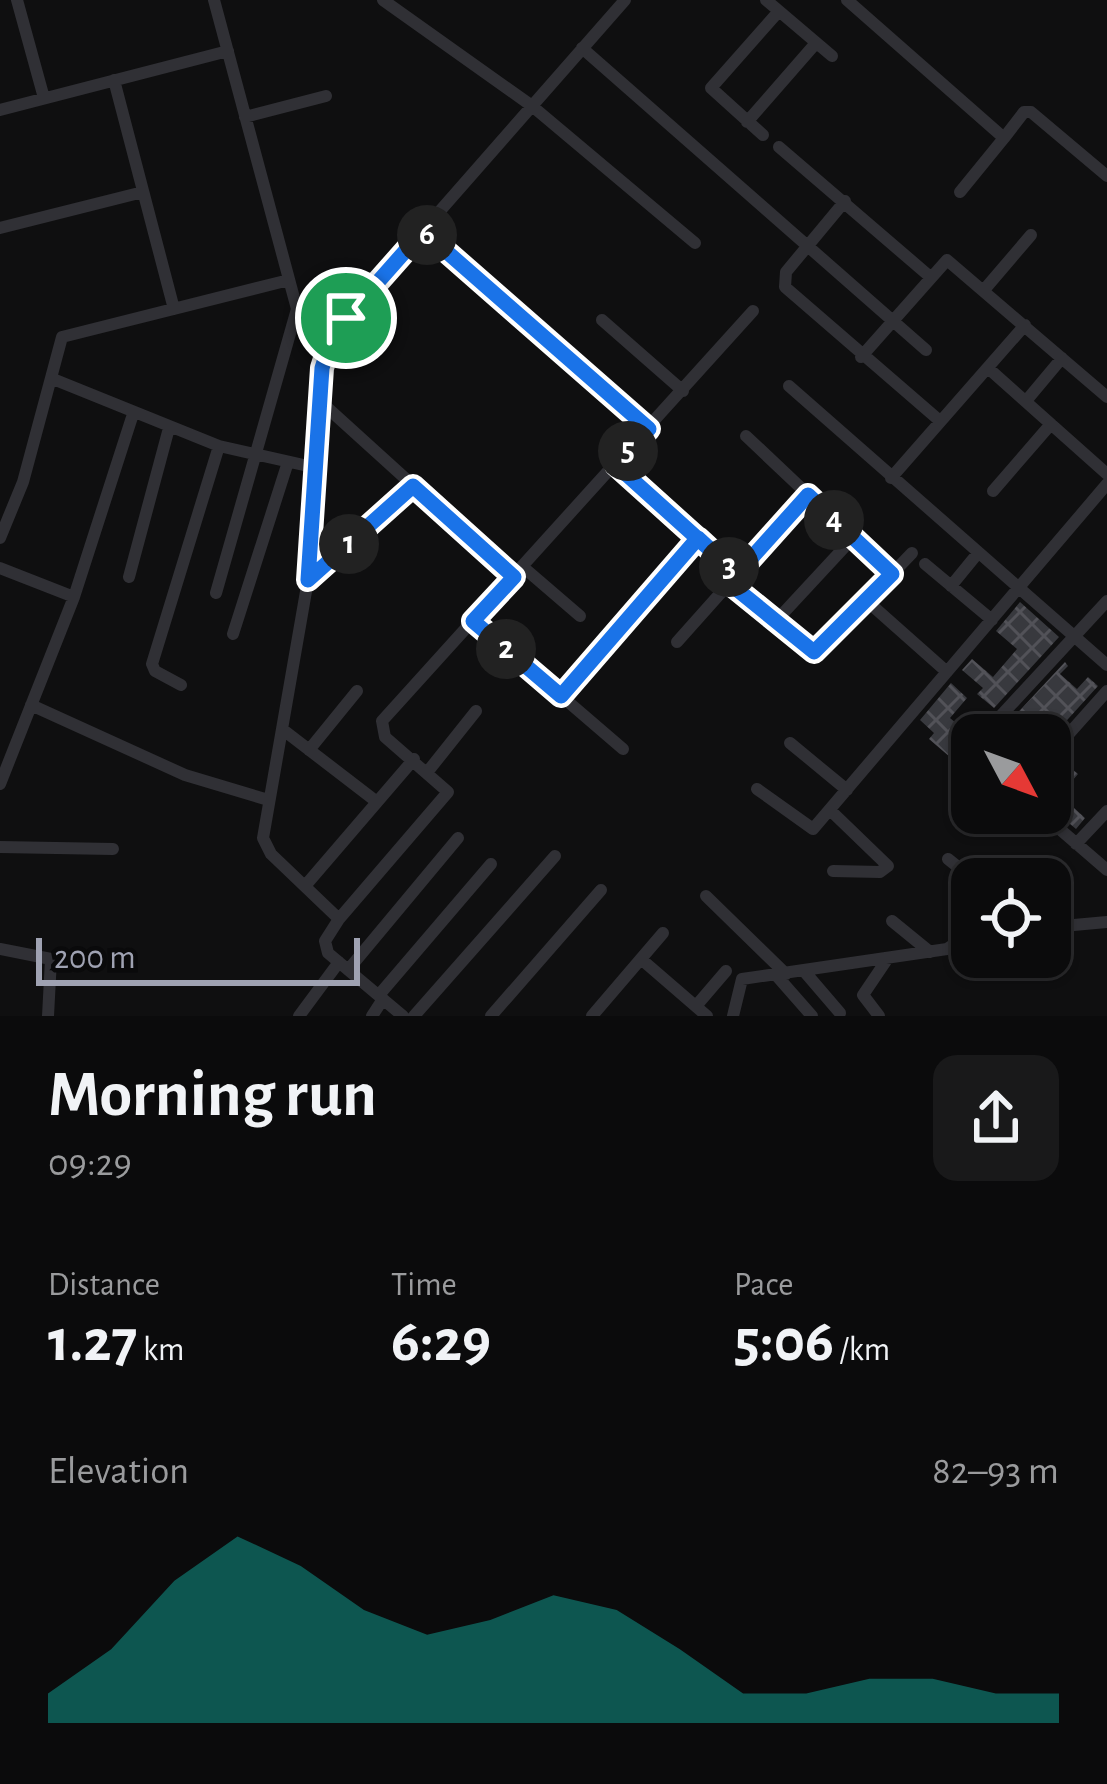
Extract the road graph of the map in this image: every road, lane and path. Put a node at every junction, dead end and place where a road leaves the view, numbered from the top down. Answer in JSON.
{"nodes":[{"id":1,"x":17,"y":0,"type":"edge"},
{"id":2,"x":383,"y":0,"type":"edge"},
{"id":3,"x":625,"y":0,"type":"edge"},
{"id":4,"x":766,"y":0,"type":"edge"},
{"id":5,"x":847,"y":0,"type":"edge"},
{"id":6,"x":218,"y":1,"type":"edge"},
{"id":7,"x":779,"y":11,"type":"junction"},
{"id":8,"x":816,"y":43,"type":"junction"},
{"id":9,"x":582,"y":48,"type":"junction"},
{"id":10,"x":228,"y":51,"type":"junction"},
{"id":11,"x":832,"y":56,"type":"dead end"},
{"id":12,"x":114,"y":80,"type":"junction"},
{"id":13,"x":326,"y":96,"type":"dead end"},
{"id":14,"x":44,"y":98,"type":"junction"},
{"id":15,"x":532,"y":106,"type":"junction"},
{"id":16,"x":0,"y":110,"type":"edge"},
{"id":17,"x":245,"y":117,"type":"junction"},
{"id":18,"x":747,"y":122,"type":"junction"},
{"id":19,"x":763,"y":135,"type":"dead end"},
{"id":20,"x":1004,"y":138,"type":"junction"},
{"id":21,"x":779,"y":147,"type":"dead end"},
{"id":22,"x":1107,"y":176,"type":"edge"},
{"id":23,"x":143,"y":192,"type":"junction"},
{"id":24,"x":960,"y":192,"type":"dead end"},
{"id":25,"x":844,"y":200,"type":"junction"},
{"id":26,"x":0,"y":228,"type":"edge"},
{"id":27,"x":423,"y":231,"type":"junction"},
{"id":28,"x":1031,"y":236,"type":"dead end"},
{"id":29,"x":695,"y":243,"type":"dead end"},
{"id":30,"x":808,"y":246,"type":"junction"},
{"id":31,"x":928,"y":275,"type":"junction"},
{"id":32,"x":289,"y":280,"type":"junction"},
{"id":33,"x":984,"y":290,"type":"junction"},
{"id":34,"x":174,"y":309,"type":"junction"},
{"id":35,"x":297,"y":309,"type":"junction"},
{"id":36,"x":753,"y":311,"type":"dead end"},
{"id":37,"x":346,"y":318,"type":"junction"},
{"id":38,"x":602,"y":320,"type":"dead end"},
{"id":39,"x":890,"y":321,"type":"junction"},
{"id":40,"x":1025,"y":325,"type":"junction"},
{"id":41,"x":926,"y":350,"type":"dead end"},
{"id":42,"x":861,"y":357,"type":"junction"},
{"id":43,"x":1062,"y":358,"type":"junction"},
{"id":44,"x":988,"y":368,"type":"junction"},
{"id":45,"x":53,"y":379,"type":"junction"},
{"id":46,"x":789,"y":386,"type":"dead end"},
{"id":47,"x":683,"y":391,"type":"junction"},
{"id":48,"x":1107,"y":397,"type":"edge"},
{"id":49,"x":1026,"y":400,"type":"junction"},
{"id":50,"x":320,"y":402,"type":"junction"},
{"id":51,"x":133,"y":414,"type":"junction"},
{"id":52,"x":940,"y":422,"type":"junction"},
{"id":53,"x":1051,"y":424,"type":"junction"},
{"id":54,"x":169,"y":428,"type":"junction"},
{"id":55,"x":649,"y":429,"type":"junction"},
{"id":56,"x":746,"y":436,"type":"dead end"},
{"id":57,"x":219,"y":446,"type":"junction"},
{"id":58,"x":255,"y":456,"type":"junction"},
{"id":59,"x":288,"y":462,"type":"junction"},
{"id":60,"x":616,"y":465,"type":"junction"},
{"id":61,"x":317,"y":468,"type":"junction"},
{"id":62,"x":1107,"y":474,"type":"edge"},
{"id":63,"x":891,"y":478,"type":"junction"},
{"id":64,"x":1107,"y":484,"type":"edge"},
{"id":65,"x":413,"y":486,"type":"junction"},
{"id":66,"x":993,"y":491,"type":"dead end"},
{"id":67,"x":808,"y":495,"type":"junction"},
{"id":68,"x":0,"y":537,"type":"edge"},
{"id":69,"x":698,"y":538,"type":"junction"},
{"id":70,"x":852,"y":539,"type":"junction"},
{"id":71,"x":913,"y":553,"type":"dead end"},
{"id":72,"x":978,"y":553,"type":"junction"},
{"id":73,"x":925,"y":564,"type":"dead end"},
{"id":74,"x":0,"y":568,"type":"edge"},
{"id":75,"x":518,"y":572,"type":"junction"},
{"id":76,"x":892,"y":574,"type":"junction"},
{"id":77,"x":129,"y":577,"type":"dead end"},
{"id":78,"x":733,"y":579,"type":"junction"},
{"id":79,"x":308,"y":580,"type":"junction"},
{"id":80,"x":951,"y":586,"type":"junction"},
{"id":81,"x":1019,"y":587,"type":"junction"},
{"id":82,"x":216,"y":593,"type":"dead end"},
{"id":83,"x":74,"y":597,"type":"junction"},
{"id":84,"x":867,"y":601,"type":"junction"},
{"id":85,"x":1107,"y":601,"type":"edge"},
{"id":86,"x":580,"y":616,"type":"dead end"},
{"id":87,"x":992,"y":620,"type":"junction"},
{"id":88,"x":473,"y":621,"type":"junction"},
{"id":89,"x":775,"y":622,"type":"junction"},
{"id":90,"x":233,"y":634,"type":"dead end"},
{"id":91,"x":1074,"y":636,"type":"junction"},
{"id":92,"x":677,"y":642,"type":"dead end"},
{"id":93,"x":1107,"y":665,"type":"edge"},
{"id":94,"x":947,"y":672,"type":"junction"},
{"id":95,"x":181,"y":685,"type":"dead end"},
{"id":96,"x":357,"y":691,"type":"dead end"},
{"id":97,"x":1107,"y":692,"type":"edge"},
{"id":98,"x":561,"y":696,"type":"junction"},
{"id":99,"x":32,"y":705,"type":"junction"},
{"id":100,"x":476,"y":711,"type":"dead end"},
{"id":101,"x":1002,"y":714,"type":"edge"},
{"id":102,"x":282,"y":729,"type":"junction"},
{"id":103,"x":1071,"y":732,"type":"edge"},
{"id":104,"x":790,"y":742,"type":"dead end"},
{"id":105,"x":623,"y":749,"type":"dead end"},
{"id":106,"x":309,"y":750,"type":"junction"},
{"id":107,"x":414,"y":759,"type":"junction"},
{"id":108,"x":429,"y":770,"type":"junction"},
{"id":109,"x":0,"y":784,"type":"edge"},
{"id":110,"x":757,"y":789,"type":"dead end"},
{"id":111,"x":847,"y":790,"type":"junction"},
{"id":112,"x":265,"y":799,"type":"junction"},
{"id":113,"x":377,"y":802,"type":"junction"},
{"id":114,"x":830,"y":810,"type":"junction"},
{"id":115,"x":1107,"y":812,"type":"edge"},
{"id":116,"x":1065,"y":834,"type":"edge"},
{"id":117,"x":458,"y":838,"type":"dead end"},
{"id":118,"x":1076,"y":844,"type":"junction"},
{"id":119,"x":0,"y":847,"type":"edge"},
{"id":120,"x":113,"y":849,"type":"dead end"},
{"id":121,"x":555,"y":856,"type":"dead end"},
{"id":122,"x":948,"y":859,"type":"dead end"},
{"id":123,"x":951,"y":861,"type":"edge"},
{"id":124,"x":491,"y":865,"type":"dead end"},
{"id":125,"x":1107,"y":870,"type":"edge"},
{"id":126,"x":833,"y":871,"type":"dead end"},
{"id":127,"x":305,"y":886,"type":"junction"},
{"id":128,"x":601,"y":890,"type":"dead end"},
{"id":129,"x":706,"y":896,"type":"dead end"},
{"id":130,"x":340,"y":919,"type":"junction"},
{"id":131,"x":892,"y":921,"type":"dead end"},
{"id":132,"x":1107,"y":922,"type":"edge"},
{"id":133,"x":1071,"y":925,"type":"edge"},
{"id":134,"x":663,"y":933,"type":"dead end"},
{"id":135,"x":951,"y":947,"type":"edge"},
{"id":136,"x":0,"y":949,"type":"edge"},
{"id":137,"x":930,"y":952,"type":"junction"},
{"id":138,"x":888,"y":958,"type":"junction"},
{"id":139,"x":641,"y":959,"type":"junction"},
{"id":140,"x":344,"y":966,"type":"junction"},
{"id":141,"x":804,"y":970,"type":"junction"},
{"id":142,"x":726,"y":971,"type":"dead end"},
{"id":143,"x":781,"y":975,"type":"junction"},
{"id":144,"x":381,"y":997,"type":"junction"},
{"id":145,"x":701,"y":1011,"type":"edge"},
{"id":146,"x":840,"y":1013,"type":"edge"},
{"id":147,"x":48,"y":1016,"type":"edge"},
{"id":148,"x":299,"y":1016,"type":"edge"},
{"id":149,"x":371,"y":1016,"type":"edge"},
{"id":150,"x":403,"y":1016,"type":"edge"},
{"id":151,"x":414,"y":1016,"type":"edge"},
{"id":152,"x":491,"y":1016,"type":"edge"},
{"id":153,"x":592,"y":1016,"type":"edge"},
{"id":154,"x":734,"y":1016,"type":"edge"},
{"id":155,"x":812,"y":1016,"type":"edge"},
{"id":156,"x":879,"y":1016,"type":"edge"}],
"edges":[{"from":1,"to":14,"type":"street"},
{"from":2,"to":15,"type":"street"},
{"from":3,"to":9,"type":"street"},
{"from":4,"to":7,"type":"street"},
{"from":5,"to":20,"type":"street"},
{"from":6,"to":10,"type":"street"},
{"from":7,"to":8,"type":"street"},
{"from":7,"to":18,"type":"street"},
{"from":8,"to":11,"type":"street"},
{"from":8,"to":18,"type":"street"},
{"from":9,"to":15,"type":"street"},
{"from":9,"to":30,"type":"street"},
{"from":10,"to":12,"type":"street"},
{"from":10,"to":17,"type":"street"},
{"from":12,"to":14,"type":"street"},
{"from":12,"to":23,"type":"street"},
{"from":13,"to":17,"type":"street"},
{"from":14,"to":16,"type":"street"},
{"from":15,"to":27,"type":"street"},
{"from":15,"to":29,"type":"street"},
{"from":17,"to":32,"type":"street"},
{"from":18,"to":19,"type":"street"},
{"from":20,"to":22,"type":"street"},
{"from":20,"to":24,"type":"street"},
{"from":21,"to":25,"type":"street"},
{"from":23,"to":26,"type":"street"},
{"from":23,"to":34,"type":"street"},
{"from":25,"to":30,"type":"street"},
{"from":25,"to":31,"type":"street"},
{"from":27,"to":37,"type":"street"},
{"from":27,"to":55,"type":"street"},
{"from":28,"to":33,"type":"street"},
{"from":30,"to":39,"type":"street"},
{"from":30,"to":42,"type":"street"},
{"from":31,"to":33,"type":"street"},
{"from":31,"to":39,"type":"street"},
{"from":32,"to":34,"type":"street"},
{"from":32,"to":35,"type":"street"},
{"from":33,"to":40,"type":"street"},
{"from":34,"to":45,"type":"street"},
{"from":35,"to":37,"type":"street"},
{"from":35,"to":58,"type":"street"},
{"from":36,"to":47,"type":"street"},
{"from":37,"to":50,"type":"street"},
{"from":38,"to":47,"type":"street"},
{"from":39,"to":41,"type":"street"},
{"from":39,"to":42,"type":"street"},
{"from":40,"to":43,"type":"street"},
{"from":40,"to":44,"type":"street"},
{"from":42,"to":52,"type":"street"},
{"from":43,"to":48,"type":"street"},
{"from":43,"to":49,"type":"street"},
{"from":44,"to":49,"type":"street"},
{"from":44,"to":52,"type":"street"},
{"from":45,"to":51,"type":"street"},
{"from":45,"to":68,"type":"street"},
{"from":46,"to":63,"type":"street"},
{"from":47,"to":55,"type":"street"},
{"from":49,"to":53,"type":"street"},
{"from":50,"to":61,"type":"street"},
{"from":50,"to":65,"type":"street"},
{"from":51,"to":54,"type":"street"},
{"from":51,"to":83,"type":"street"},
{"from":52,"to":63,"type":"street"},
{"from":53,"to":62,"type":"street"},
{"from":53,"to":66,"type":"street"},
{"from":54,"to":57,"type":"street"},
{"from":54,"to":77,"type":"street"},
{"from":55,"to":60,"type":"street"},
{"from":56,"to":67,"type":"street"},
{"from":57,"to":58,"type":"street"},
{"from":57,"to":95,"type":"street"},
{"from":58,"to":59,"type":"street"},
{"from":58,"to":82,"type":"street"},
{"from":59,"to":61,"type":"street"},
{"from":59,"to":90,"type":"street"},
{"from":60,"to":69,"type":"street"},
{"from":60,"to":75,"type":"street"},
{"from":61,"to":79,"type":"street"},
{"from":63,"to":72,"type":"street"},
{"from":64,"to":81,"type":"street"},
{"from":65,"to":75,"type":"street"},
{"from":65,"to":79,"type":"street"},
{"from":67,"to":70,"type":"street"},
{"from":67,"to":78,"type":"street"},
{"from":69,"to":78,"type":"street"},
{"from":69,"to":98,"type":"street"},
{"from":70,"to":76,"type":"street"},
{"from":70,"to":89,"type":"street"},
{"from":71,"to":76,"type":"street"},
{"from":72,"to":80,"type":"street"},
{"from":72,"to":81,"type":"street"},
{"from":73,"to":80,"type":"street"},
{"from":74,"to":83,"type":"street"},
{"from":75,"to":86,"type":"street"},
{"from":75,"to":88,"type":"street"},
{"from":76,"to":84,"type":"street"},
{"from":78,"to":89,"type":"street"},
{"from":78,"to":92,"type":"street"},
{"from":79,"to":102,"type":"street"},
{"from":80,"to":87,"type":"street"},
{"from":81,"to":87,"type":"street"},
{"from":81,"to":91,"type":"street"},
{"from":83,"to":99,"type":"street"},
{"from":84,"to":89,"type":"street"},
{"from":84,"to":94,"type":"street"},
{"from":85,"to":91,"type":"street"},
{"from":87,"to":94,"type":"street"},
{"from":88,"to":98,"type":"street"},
{"from":88,"to":107,"type":"street"},
{"from":91,"to":93,"type":"street"},
{"from":91,"to":101,"type":"street"},
{"from":94,"to":111,"type":"street"},
{"from":96,"to":106,"type":"street"},
{"from":97,"to":103,"type":"street"},
{"from":98,"to":105,"type":"street"},
{"from":99,"to":109,"type":"street"},
{"from":99,"to":112,"type":"street"},
{"from":100,"to":108,"type":"street"},
{"from":102,"to":106,"type":"street"},
{"from":102,"to":112,"type":"street"},
{"from":104,"to":111,"type":"street"},
{"from":106,"to":113,"type":"street"},
{"from":107,"to":108,"type":"street"},
{"from":107,"to":113,"type":"street"},
{"from":108,"to":130,"type":"street"},
{"from":110,"to":114,"type":"street"},
{"from":111,"to":114,"type":"street"},
{"from":112,"to":127,"type":"street"},
{"from":113,"to":127,"type":"street"},
{"from":114,"to":126,"type":"street"},
{"from":115,"to":118,"type":"street"},
{"from":116,"to":118,"type":"street"},
{"from":117,"to":140,"type":"street"},
{"from":118,"to":125,"type":"street"},
{"from":119,"to":120,"type":"street"},
{"from":121,"to":151,"type":"street"},
{"from":122,"to":123,"type":"street"},
{"from":124,"to":144,"type":"street"},
{"from":127,"to":130,"type":"street"},
{"from":128,"to":152,"type":"street"},
{"from":129,"to":143,"type":"street"},
{"from":130,"to":140,"type":"street"},
{"from":131,"to":137,"type":"street"},
{"from":132,"to":133,"type":"street"},
{"from":134,"to":139,"type":"street"},
{"from":135,"to":137,"type":"street"},
{"from":136,"to":147,"type":"street"},
{"from":137,"to":138,"type":"street"},
{"from":138,"to":141,"type":"street"},
{"from":138,"to":156,"type":"street"},
{"from":139,"to":145,"type":"street"},
{"from":139,"to":153,"type":"street"},
{"from":140,"to":144,"type":"street"},
{"from":140,"to":148,"type":"street"},
{"from":141,"to":143,"type":"street"},
{"from":141,"to":146,"type":"street"},
{"from":142,"to":145,"type":"street"},
{"from":143,"to":154,"type":"street"},
{"from":143,"to":155,"type":"street"},
{"from":144,"to":149,"type":"street"},
{"from":144,"to":150,"type":"street"}]}
